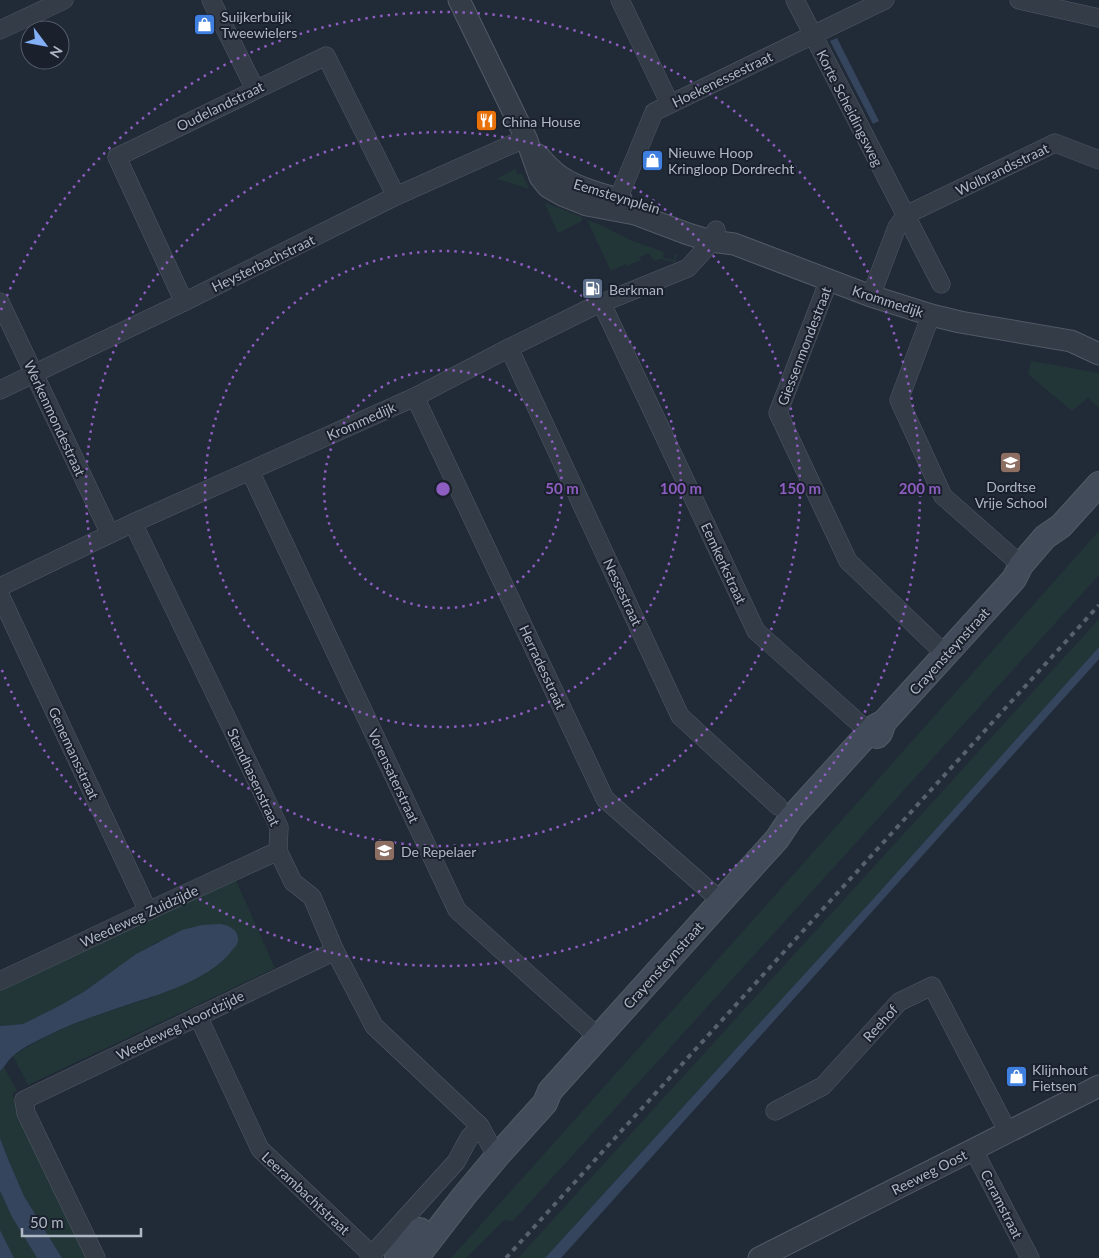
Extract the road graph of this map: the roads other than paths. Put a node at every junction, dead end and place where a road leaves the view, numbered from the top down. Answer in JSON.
{"nodes":[{"id":1,"x":64,"y":0,"type":"edge"},
{"id":2,"x":211,"y":0,"type":"edge"},
{"id":3,"x":459,"y":0,"type":"edge"},
{"id":4,"x":620,"y":0,"type":"edge"},
{"id":5,"x":796,"y":0,"type":"edge"},
{"id":6,"x":885,"y":0,"type":"edge"},
{"id":7,"x":1019,"y":0,"type":"edge"},
{"id":8,"x":1099,"y":18,"type":"edge"},
{"id":9,"x":0,"y":30,"type":"edge"},
{"id":10,"x":813,"y":35,"type":"junction"},
{"id":11,"x":255,"y":89,"type":"junction"},
{"id":12,"x":670,"y":104,"type":"junction"},
{"id":13,"x":526,"y":138,"type":"junction"},
{"id":14,"x":1099,"y":160,"type":"edge"},
{"id":15,"x":396,"y":196,"type":"junction"},
{"id":16,"x":616,"y":204,"type":"junction"},
{"id":17,"x":906,"y":215,"type":"junction"},
{"id":18,"x":714,"y":235,"type":"junction"},
{"id":19,"x":828,"y":280,"type":"junction"},
{"id":20,"x":940,"y":284,"type":"dead end"},
{"id":21,"x":871,"y":296,"type":"junction"},
{"id":22,"x":0,"y":302,"type":"edge"},
{"id":23,"x":184,"y":302,"type":"junction"},
{"id":24,"x":602,"y":304,"type":"junction"},
{"id":25,"x":931,"y":315,"type":"junction"},
{"id":26,"x":1099,"y":340,"type":"edge"},
{"id":27,"x":1071,"y":341,"type":"junction"},
{"id":28,"x":509,"y":348,"type":"junction"},
{"id":29,"x":1099,"y":354,"type":"edge"},
{"id":30,"x":34,"y":373,"type":"junction"},
{"id":31,"x":0,"y":390,"type":"edge"},
{"id":32,"x":415,"y":397,"type":"junction"},
{"id":33,"x":250,"y":471,"type":"junction"},
{"id":34,"x":1099,"y":484,"type":"edge"},
{"id":35,"x":133,"y":523,"type":"junction"},
{"id":36,"x":110,"y":534,"type":"junction"},
{"id":37,"x":1018,"y":572,"type":"junction"},
{"id":38,"x":0,"y":587,"type":"edge"},
{"id":39,"x":0,"y":596,"type":"edge"},
{"id":40,"x":945,"y":654,"type":"junction"},
{"id":41,"x":877,"y":727,"type":"junction"},
{"id":42,"x":778,"y":806,"type":"dead end"},
{"id":43,"x":278,"y":851,"type":"junction"},
{"id":44,"x":721,"y":901,"type":"junction"},
{"id":45,"x":148,"y":911,"type":"junction"},
{"id":46,"x":335,"y":951,"type":"junction"},
{"id":47,"x":0,"y":981,"type":"edge"},
{"id":48,"x":198,"y":1016,"type":"junction"},
{"id":49,"x":598,"y":1037,"type":"junction"},
{"id":50,"x":1099,"y":1086,"type":"edge"},
{"id":51,"x":775,"y":1111,"type":"dead end"},
{"id":52,"x":480,"y":1126,"type":"junction"},
{"id":53,"x":1008,"y":1132,"type":"junction"},
{"id":54,"x":974,"y":1149,"type":"junction"},
{"id":55,"x":496,"y":1151,"type":"junction"},
{"id":56,"x":371,"y":1256,"type":"edge"},
{"id":57,"x":96,"y":1258,"type":"edge"},
{"id":58,"x":397,"y":1258,"type":"edge"},
{"id":59,"x":416,"y":1258,"type":"edge"},
{"id":60,"x":759,"y":1258,"type":"edge"},
{"id":61,"x":1030,"y":1258,"type":"edge"}],
"edges":[{"from":1,"to":9,"type":"street"},
{"from":2,"to":11,"type":"street"},
{"from":3,"to":13,"type":"street","name":"Eemsteynplein"},
{"from":4,"to":12,"type":"street"},
{"from":5,"to":10,"type":"street","name":"Korte Scheidingsweg"},
{"from":6,"to":10,"type":"street","name":"Hoekenessestraat"},
{"from":7,"to":8,"type":"street"},
{"from":10,"to":12,"type":"street","name":"Hoekenessestraat"},
{"from":10,"to":17,"type":"street","name":"Korte Scheidingsweg"},
{"from":11,"to":15,"type":"street","name":"Oudelandstraat"},
{"from":11,"to":23,"type":"street","name":"Oudelandstraat"},
{"from":12,"to":16,"type":"street","name":"Hoekenessestraat"},
{"from":13,"to":15,"type":"street","name":"Heysterbachstraat"},
{"from":13,"to":16,"type":"street","name":"Eemsteynplein"},
{"from":14,"to":17,"type":"street","name":"Wolbrandsstraat"},
{"from":15,"to":23,"type":"street","name":"Heysterbachstraat"},
{"from":16,"to":18,"type":"street","name":"Eemsteynplein"},
{"from":17,"to":20,"type":"street","name":"Korte Scheidingsweg"},
{"from":17,"to":21,"type":"street"},
{"from":18,"to":19,"type":"street","name":"Krommedijk"},
{"from":18,"to":24,"type":"street","name":"Krommedijk"},
{"from":19,"to":21,"type":"street","name":"Krommedijk"},
{"from":19,"to":40,"type":"street","name":"Giessenmondestraat"},
{"from":21,"to":25,"type":"street","name":"Krommedijk"},
{"from":22,"to":30,"type":"street","name":"Werkenmondestraat"},
{"from":23,"to":30,"type":"street","name":"Heysterbachstraat"},
{"from":24,"to":28,"type":"street","name":"Krommedijk"},
{"from":24,"to":41,"type":"street","name":"Eemkerkstraat"},
{"from":25,"to":27,"type":"street","name":"Krommedijk"},
{"from":25,"to":37,"type":"street"},
{"from":26,"to":27,"type":"street","name":"Krommedijk"},
{"from":27,"to":29,"type":"street","name":"Krommedijk"},
{"from":28,"to":32,"type":"street","name":"Krommedijk"},
{"from":28,"to":42,"type":"street","name":"Nessestraat"},
{"from":30,"to":31,"type":"street","name":"Heysterbachstraat"},
{"from":30,"to":36,"type":"street","name":"Werkenmondestraat"},
{"from":32,"to":33,"type":"street","name":"Krommedijk"},
{"from":32,"to":44,"type":"street","name":"Herradesstraat"},
{"from":33,"to":35,"type":"street","name":"Krommedijk"},
{"from":33,"to":49,"type":"street","name":"Vorensaterstraat"},
{"from":34,"to":37,"type":"main road","name":"Crayensteynstraat"},
{"from":35,"to":36,"type":"street","name":"Krommedijk"},
{"from":35,"to":43,"type":"street","name":"Standhasenstraat"},
{"from":36,"to":38,"type":"street","name":"Krommedijk"},
{"from":37,"to":40,"type":"main road","name":"Crayensteynstraat"},
{"from":39,"to":45,"type":"street","name":"Genemansstraat"},
{"from":40,"to":41,"type":"main road","name":"Crayensteynstraat"},
{"from":41,"to":44,"type":"main road","name":"Crayensteynstraat"},
{"from":43,"to":45,"type":"street","name":"Weedeweg Zuidzijde"},
{"from":43,"to":46,"type":"street","name":"Standhasenstraat"},
{"from":44,"to":49,"type":"main road","name":"Crayensteynstraat"},
{"from":45,"to":47,"type":"street","name":"Weedeweg Zuidzijde"},
{"from":46,"to":48,"type":"street","name":"Weedeweg Noordzijde"},
{"from":46,"to":52,"type":"street","name":"Standhasenstraat"},
{"from":48,"to":56,"type":"street","name":"Leerambachtstraat"},
{"from":48,"to":57,"type":"street","name":"Weedeweg Noordzijde"},
{"from":49,"to":55,"type":"main road","name":"Crayensteynstraat"},
{"from":50,"to":53,"type":"street","name":"Reeweg Oost"},
{"from":51,"to":53,"type":"street","name":"Reehof"},
{"from":52,"to":55,"type":"street","name":"Standhasenstraat"},
{"from":52,"to":56,"type":"street"},
{"from":53,"to":54,"type":"street","name":"Reeweg Oost"},
{"from":54,"to":60,"type":"street","name":"Reeweg Oost"},
{"from":54,"to":61,"type":"street","name":"Ceramstraat"},
{"from":55,"to":58,"type":"main road","name":"Crayensteynstraat"},
{"from":55,"to":59,"type":"main road","name":"Crayensteynstraat"}]}
